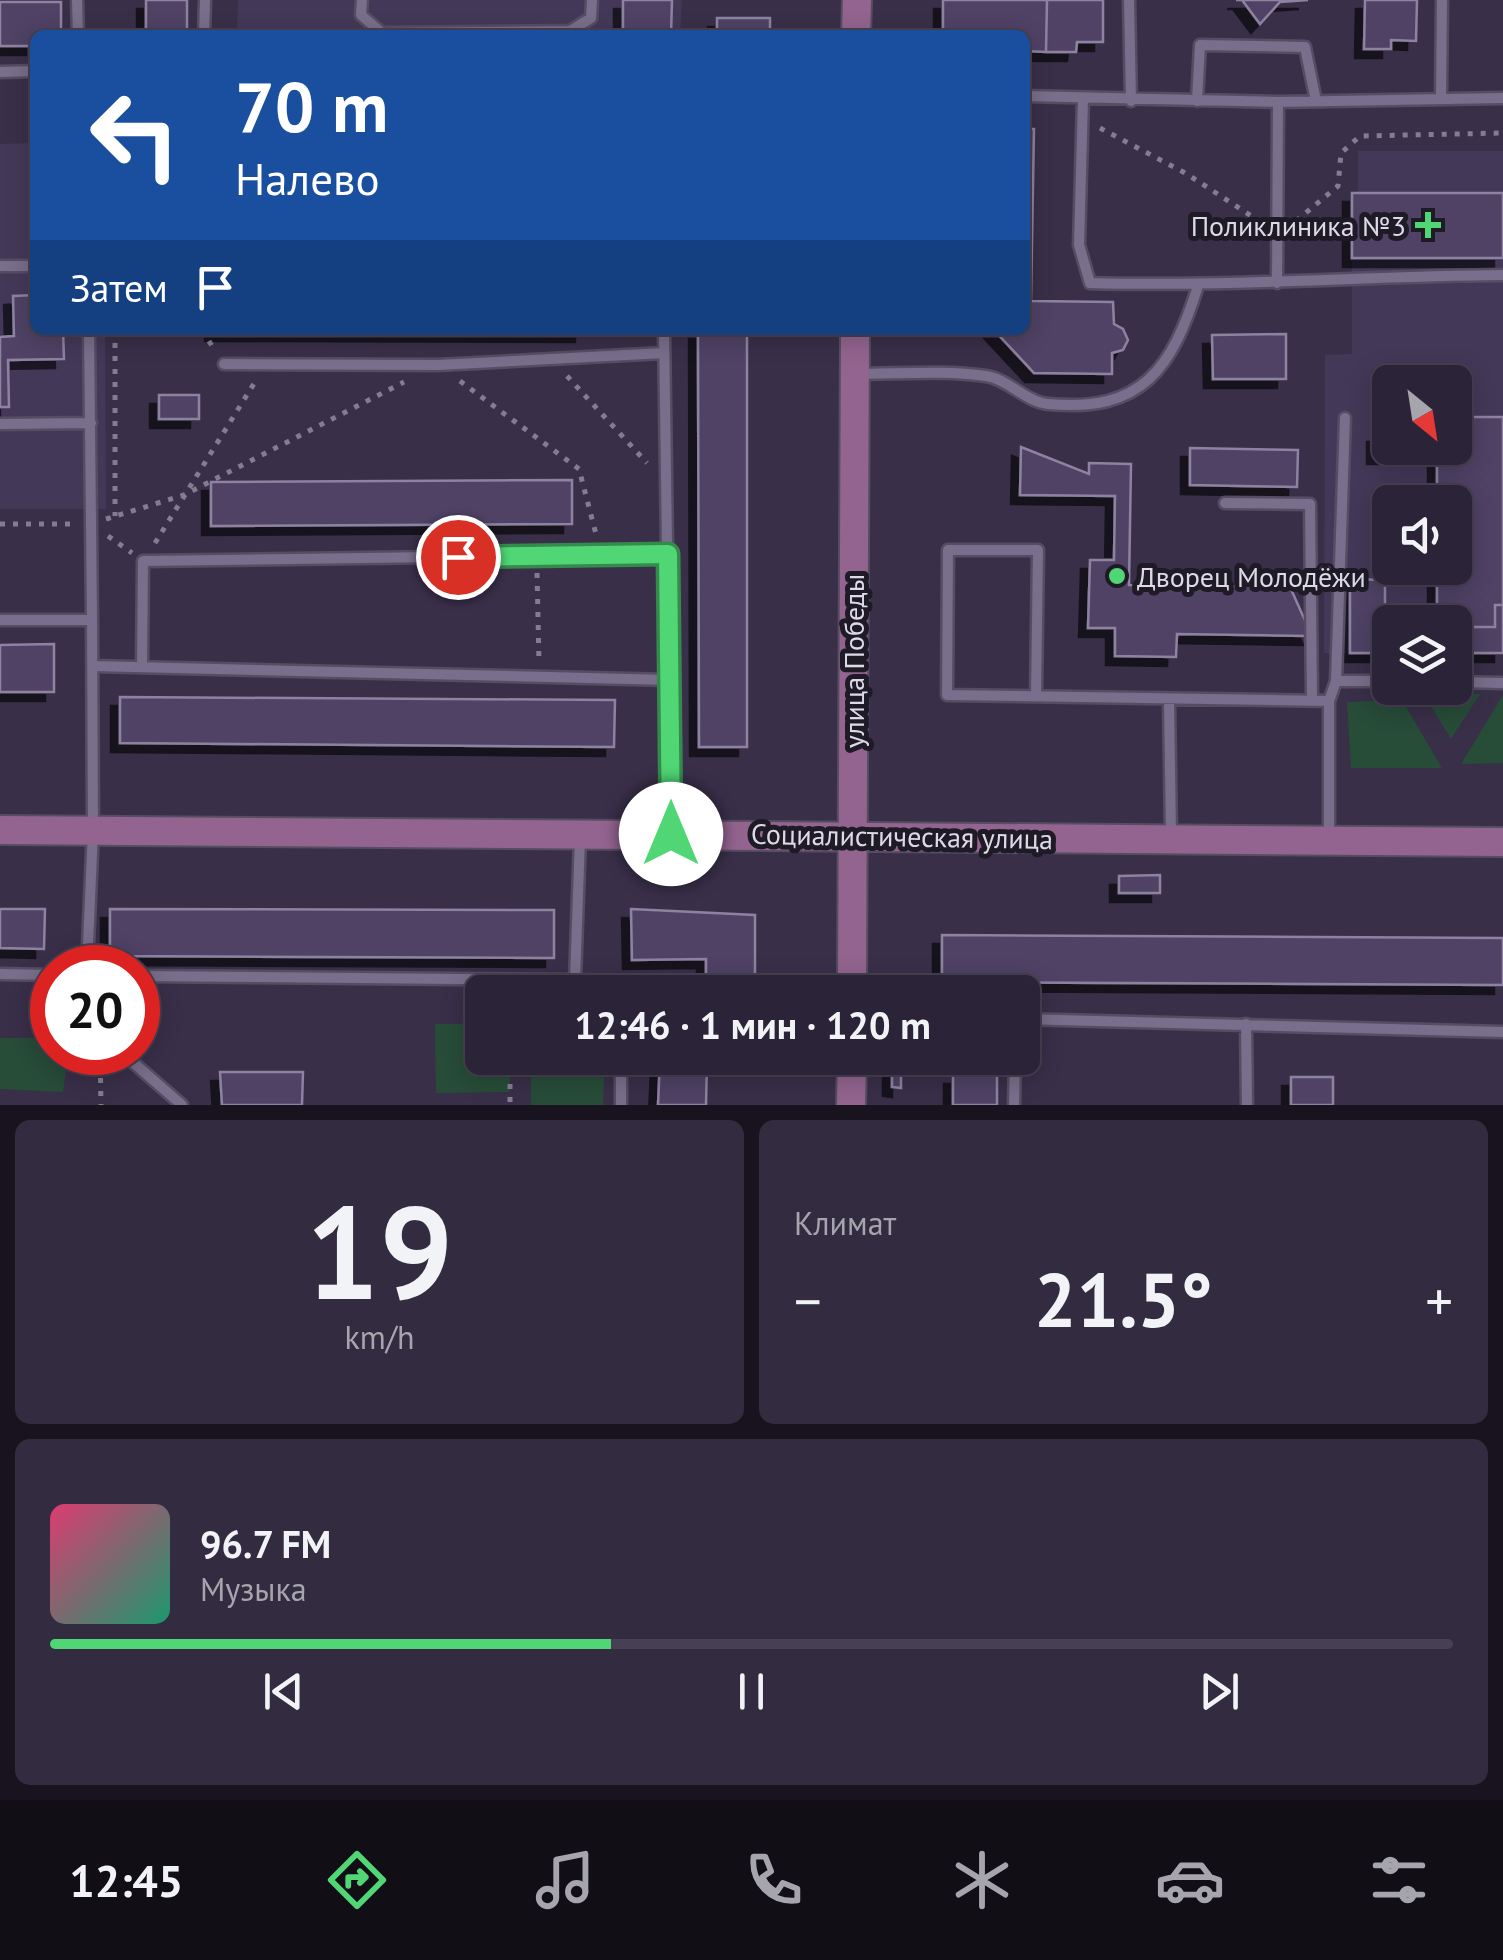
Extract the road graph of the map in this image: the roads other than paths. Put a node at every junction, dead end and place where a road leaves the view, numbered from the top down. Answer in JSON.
{"nodes":[{"id":1,"x":77,"y":0,"type":"edge"},
{"id":2,"x":205,"y":0,"type":"edge"},
{"id":3,"x":362,"y":0,"type":"edge"},
{"id":4,"x":592,"y":0,"type":"edge"},
{"id":5,"x":856,"y":0,"type":"edge"},
{"id":6,"x":1129,"y":0,"type":"edge"},
{"id":7,"x":1442,"y":0,"type":"edge"},
{"id":8,"x":78,"y":30,"type":"edge"},
{"id":9,"x":204,"y":30,"type":"edge"},
{"id":10,"x":378,"y":30,"type":"edge"},
{"id":11,"x":572,"y":30,"type":"edge"},
{"id":12,"x":856,"y":30,"type":"edge"},
{"id":13,"x":30,"y":71,"type":"edge"},
{"id":14,"x":0,"y":72,"type":"edge"},
{"id":15,"x":1030,"y":96,"type":"edge"},
{"id":16,"x":1441,"y":97,"type":"junction"},
{"id":17,"x":1503,"y":98,"type":"edge"},
{"id":18,"x":1082,"y":99,"type":"junction"},
{"id":19,"x":1131,"y":101,"type":"junction"},
{"id":20,"x":1316,"y":101,"type":"junction"},
{"id":21,"x":1197,"y":102,"type":"junction"},
{"id":22,"x":1278,"y":102,"type":"junction"},
{"id":23,"x":0,"y":266,"type":"edge"},
{"id":24,"x":30,"y":266,"type":"edge"},
{"id":25,"x":1503,"y":274,"type":"edge"},
{"id":26,"x":1278,"y":283,"type":"junction"},
{"id":27,"x":1198,"y":286,"type":"junction"},
{"id":28,"x":90,"y":335,"type":"edge"},
{"id":29,"x":664,"y":335,"type":"edge"},
{"id":30,"x":855,"y":335,"type":"edge"},
{"id":31,"x":664,"y":352,"type":"junction"},
{"id":32,"x":224,"y":364,"type":"road end"},
{"id":33,"x":855,"y":374,"type":"junction"},
{"id":34,"x":1346,"y":418,"type":"dead end"},
{"id":35,"x":91,"y":423,"type":"junction"},
{"id":36,"x":0,"y":424,"type":"edge"},
{"id":37,"x":1224,"y":503,"type":"dead end"},
{"id":38,"x":668,"y":554,"type":"junction"},
{"id":39,"x":0,"y":620,"type":"edge"},
{"id":40,"x":92,"y":620,"type":"junction"},
{"id":41,"x":93,"y":666,"type":"junction"},
{"id":42,"x":142,"y":667,"type":"junction"},
{"id":43,"x":670,"y":680,"type":"junction"},
{"id":44,"x":1336,"y":680,"type":"junction"},
{"id":45,"x":1372,"y":681,"type":"edge"},
{"id":46,"x":1472,"y":682,"type":"edge"},
{"id":47,"x":1503,"y":683,"type":"edge"},
{"id":48,"x":1036,"y":696,"type":"junction"},
{"id":49,"x":1312,"y":700,"type":"junction"},
{"id":50,"x":1169,"y":701,"type":"junction"},
{"id":51,"x":1329,"y":701,"type":"junction"},
{"id":52,"x":0,"y":830,"type":"edge"},
{"id":53,"x":93,"y":830,"type":"junction"},
{"id":54,"x":580,"y":832,"type":"junction"},
{"id":55,"x":671,"y":834,"type":"junction"},
{"id":56,"x":852,"y":835,"type":"junction"},
{"id":57,"x":1171,"y":838,"type":"junction"},
{"id":58,"x":1329,"y":841,"type":"junction"},
{"id":59,"x":1503,"y":842,"type":"edge"},
{"id":60,"x":88,"y":945,"type":"edge"},
{"id":61,"x":0,"y":974,"type":"edge"},
{"id":62,"x":30,"y":975,"type":"edge"},
{"id":63,"x":575,"y":975,"type":"edge"},
{"id":64,"x":852,"y":975,"type":"edge"},
{"id":65,"x":160,"y":976,"type":"edge"},
{"id":66,"x":465,"y":979,"type":"edge"},
{"id":67,"x":1040,"y":1019,"type":"edge"},
{"id":68,"x":1246,"y":1024,"type":"junction"},
{"id":69,"x":1503,"y":1032,"type":"edge"},
{"id":70,"x":147,"y":1075,"type":"edge"},
{"id":71,"x":621,"y":1075,"type":"edge"},
{"id":72,"x":852,"y":1075,"type":"edge"},
{"id":73,"x":1014,"y":1075,"type":"edge"},
{"id":74,"x":182,"y":1105,"type":"edge"},
{"id":75,"x":620,"y":1105,"type":"edge"},
{"id":76,"x":851,"y":1105,"type":"edge"},
{"id":77,"x":1014,"y":1105,"type":"edge"},
{"id":78,"x":1247,"y":1105,"type":"edge"}],
"edges":[{"from":1,"to":8,"type":"lane"},
{"from":2,"to":9,"type":"lane"},
{"from":3,"to":10,"type":"lane"},
{"from":4,"to":11,"type":"lane"},
{"from":5,"to":12,"type":"main road"},
{"from":6,"to":19,"type":"lane"},
{"from":7,"to":16,"type":"lane"},
{"from":13,"to":14,"type":"lane"},
{"from":15,"to":18,"type":"lane"},
{"from":16,"to":17,"type":"lane"},
{"from":16,"to":20,"type":"lane"},
{"from":18,"to":19,"type":"lane"},
{"from":18,"to":27,"type":"lane"},
{"from":19,"to":21,"type":"lane"},
{"from":20,"to":21,"type":"lane"},
{"from":20,"to":22,"type":"lane"},
{"from":21,"to":22,"type":"lane"},
{"from":22,"to":26,"type":"lane"},
{"from":23,"to":24,"type":"lane"},
{"from":25,"to":26,"type":"lane"},
{"from":26,"to":27,"type":"lane"},
{"from":27,"to":33,"type":"lane"},
{"from":28,"to":35,"type":"lane"},
{"from":29,"to":31,"type":"lane"},
{"from":30,"to":33,"type":"main road","name":"улица Победы"},
{"from":31,"to":32,"type":"lane"},
{"from":31,"to":38,"type":"lane"},
{"from":33,"to":56,"type":"main road","name":"улица Победы"},
{"from":34,"to":44,"type":"lane"},
{"from":35,"to":36,"type":"lane"},
{"from":35,"to":40,"type":"lane"},
{"from":37,"to":49,"type":"lane"},
{"from":38,"to":42,"type":"lane"},
{"from":38,"to":43,"type":"lane"},
{"from":39,"to":40,"type":"lane"},
{"from":40,"to":41,"type":"lane"},
{"from":41,"to":42,"type":"lane"},
{"from":41,"to":53,"type":"lane"},
{"from":42,"to":43,"type":"lane"},
{"from":43,"to":55,"type":"lane"},
{"from":44,"to":45,"type":"lane"},
{"from":44,"to":51,"type":"lane"},
{"from":46,"to":47,"type":"lane"},
{"from":48,"to":48,"type":"lane"},
{"from":48,"to":50,"type":"lane"},
{"from":49,"to":50,"type":"lane"},
{"from":49,"to":51,"type":"lane"},
{"from":50,"to":57,"type":"lane"},
{"from":51,"to":58,"type":"lane"},
{"from":52,"to":53,"type":"main road","name":"Социалистическая улица"},
{"from":53,"to":54,"type":"main road","name":"Социалистическая улица"},
{"from":53,"to":60,"type":"lane"},
{"from":54,"to":55,"type":"main road","name":"Социалистическая улица"},
{"from":54,"to":63,"type":"lane"},
{"from":55,"to":56,"type":"main road","name":"Социалистическая улица"},
{"from":56,"to":57,"type":"main road","name":"Социалистическая улица"},
{"from":56,"to":64,"type":"main road","name":"улица Победы"},
{"from":57,"to":58,"type":"main road","name":"Социалистическая улица"},
{"from":58,"to":59,"type":"main road","name":"Социалистическая улица"},
{"from":61,"to":62,"type":"lane"},
{"from":65,"to":66,"type":"lane"},
{"from":67,"to":68,"type":"lane"},
{"from":68,"to":69,"type":"lane"},
{"from":68,"to":78,"type":"lane"},
{"from":70,"to":74,"type":"lane"},
{"from":71,"to":75,"type":"lane"},
{"from":72,"to":76,"type":"main road"},
{"from":73,"to":77,"type":"lane"}]}
